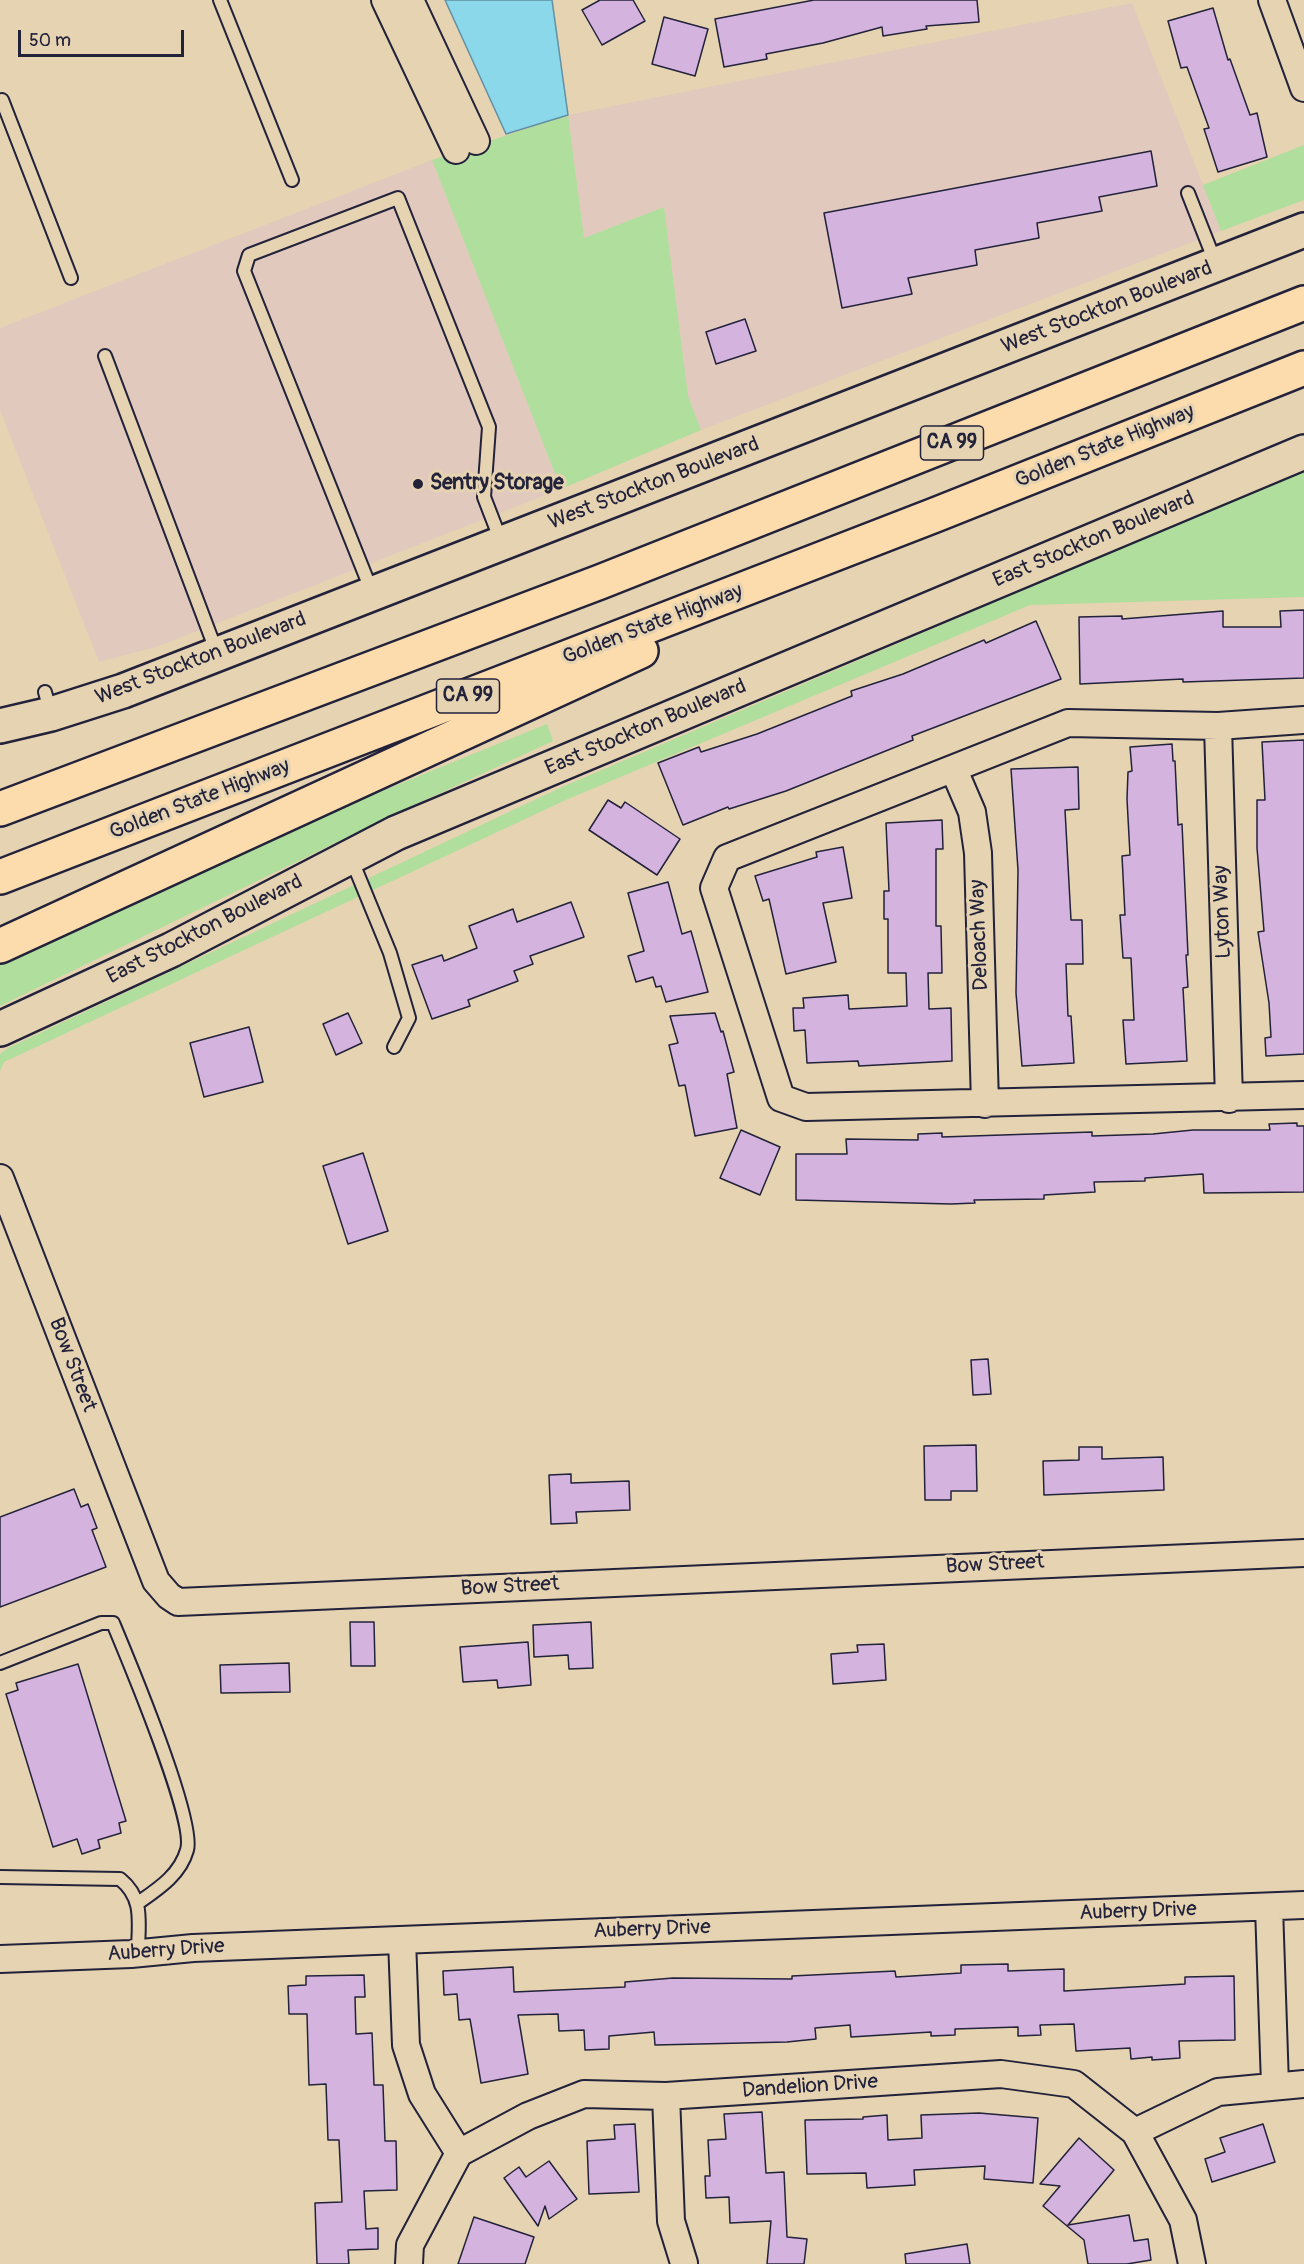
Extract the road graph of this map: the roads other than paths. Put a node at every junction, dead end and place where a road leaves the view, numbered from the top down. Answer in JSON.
{"nodes":[{"id":1,"x":220,"y":0,"type":"edge"},
{"id":2,"x":385,"y":0,"type":"edge"},
{"id":3,"x":410,"y":0,"type":"edge"},
{"id":4,"x":1272,"y":0,"type":"edge"},
{"id":5,"x":1304,"y":88,"type":"edge"},
{"id":6,"x":2,"y":100,"type":"dead end"},
{"id":7,"x":292,"y":180,"type":"dead end"},
{"id":8,"x":1188,"y":193,"type":"dead end"},
{"id":9,"x":1304,"y":230,"type":"edge"},
{"id":10,"x":1216,"y":265,"type":"junction"},
{"id":11,"x":71,"y":278,"type":"dead end"},
{"id":12,"x":1304,"y":303,"type":"edge"},
{"id":13,"x":105,"y":356,"type":"dead end"},
{"id":14,"x":1304,"y":368,"type":"edge"},
{"id":15,"x":1304,"y":452,"type":"edge"},
{"id":16,"x":936,"y":515,"type":"junction"},
{"id":17,"x":502,"y":542,"type":"junction"},
{"id":18,"x":373,"y":593,"type":"junction"},
{"id":19,"x":218,"y":654,"type":"junction"},
{"id":20,"x":1304,"y":720,"type":"edge"},
{"id":21,"x":0,"y":726,"type":"edge"},
{"id":22,"x":1218,"y":726,"type":"junction"},
{"id":23,"x":954,"y":770,"type":"junction"},
{"id":24,"x":0,"y":809,"type":"edge"},
{"id":25,"x":350,"y":857,"type":"junction"},
{"id":26,"x":0,"y":877,"type":"edge"},
{"id":27,"x":0,"y":946,"type":"edge"},
{"id":28,"x":0,"y":1029,"type":"edge"},
{"id":29,"x":394,"y":1047,"type":"dead end"},
{"id":30,"x":1304,"y":1095,"type":"edge"},
{"id":31,"x":1229,"y":1099,"type":"junction"},
{"id":32,"x":985,"y":1104,"type":"junction"},
{"id":33,"x":0,"y":1178,"type":"edge"},
{"id":34,"x":1304,"y":1553,"type":"edge"},
{"id":35,"x":0,"y":1663,"type":"edge"},
{"id":36,"x":0,"y":1877,"type":"edge"},
{"id":37,"x":138,"y":1903,"type":"junction"},
{"id":38,"x":1304,"y":1905,"type":"edge"},
{"id":39,"x":1269,"y":1906,"type":"junction"},
{"id":40,"x":402,"y":1940,"type":"junction"},
{"id":41,"x":138,"y":1953,"type":"junction"},
{"id":42,"x":0,"y":1959,"type":"edge"},
{"id":43,"x":1304,"y":2084,"type":"edge"},
{"id":44,"x":1275,"y":2085,"type":"junction"},
{"id":45,"x":666,"y":2096,"type":"junction"},
{"id":46,"x":1135,"y":2132,"type":"junction"},
{"id":47,"x":459,"y":2153,"type":"junction"},
{"id":48,"x":684,"y":2263,"type":"edge"},
{"id":49,"x":409,"y":2264,"type":"edge"},
{"id":50,"x":1192,"y":2264,"type":"edge"}],
"edges":[{"from":1,"to":7,"type":"lane"},
{"from":2,"to":3,"type":"street"},
{"from":4,"to":5,"type":"street"},
{"from":6,"to":11,"type":"lane"},
{"from":8,"to":10,"type":"lane"},
{"from":9,"to":10,"type":"street","name":"West Stockton Boulevard"},
{"from":10,"to":17,"type":"street","name":"West Stockton Boulevard"},
{"from":12,"to":24,"type":"highway","number":"CA 99"},
{"from":13,"to":19,"type":"lane"},
{"from":14,"to":16,"type":"highway","name":"Golden State Highway","number":"CA 99"},
{"from":15,"to":25,"type":"street","name":"East Stockton Boulevard"},
{"from":16,"to":26,"type":"highway","name":"Golden State Highway","number":"CA 99"},
{"from":16,"to":27,"type":"highway"},
{"from":17,"to":18,"type":"street","name":"West Stockton Boulevard"},
{"from":17,"to":18,"type":"lane"},
{"from":18,"to":19,"type":"street","name":"West Stockton Boulevard"},
{"from":19,"to":21,"type":"street","name":"West Stockton Boulevard"},
{"from":20,"to":22,"type":"street"},
{"from":22,"to":23,"type":"street"},
{"from":22,"to":31,"type":"street","name":"Lyton Way"},
{"from":23,"to":32,"type":"street","name":"Deloach Way"},
{"from":23,"to":32,"type":"street"},
{"from":25,"to":28,"type":"street","name":"East Stockton Boulevard"},
{"from":25,"to":29,"type":"lane"},
{"from":30,"to":31,"type":"street"},
{"from":31,"to":32,"type":"street"},
{"from":33,"to":34,"type":"street","name":"Bow Street"},
{"from":35,"to":37,"type":"lane"},
{"from":36,"to":37,"type":"lane"},
{"from":37,"to":41,"type":"lane"},
{"from":38,"to":39,"type":"street","name":"Auberry Drive"},
{"from":39,"to":40,"type":"street","name":"Auberry Drive"},
{"from":39,"to":44,"type":"street"},
{"from":40,"to":41,"type":"street","name":"Auberry Drive"},
{"from":40,"to":47,"type":"street"},
{"from":41,"to":42,"type":"street","name":"Auberry Drive"},
{"from":43,"to":44,"type":"street"},
{"from":44,"to":46,"type":"street"},
{"from":45,"to":46,"type":"street","name":"Dandelion Drive"},
{"from":45,"to":47,"type":"street","name":"Dandelion Drive"},
{"from":45,"to":48,"type":"street"},
{"from":46,"to":50,"type":"street","name":"Dandelion Drive"},
{"from":47,"to":49,"type":"street"}]}
